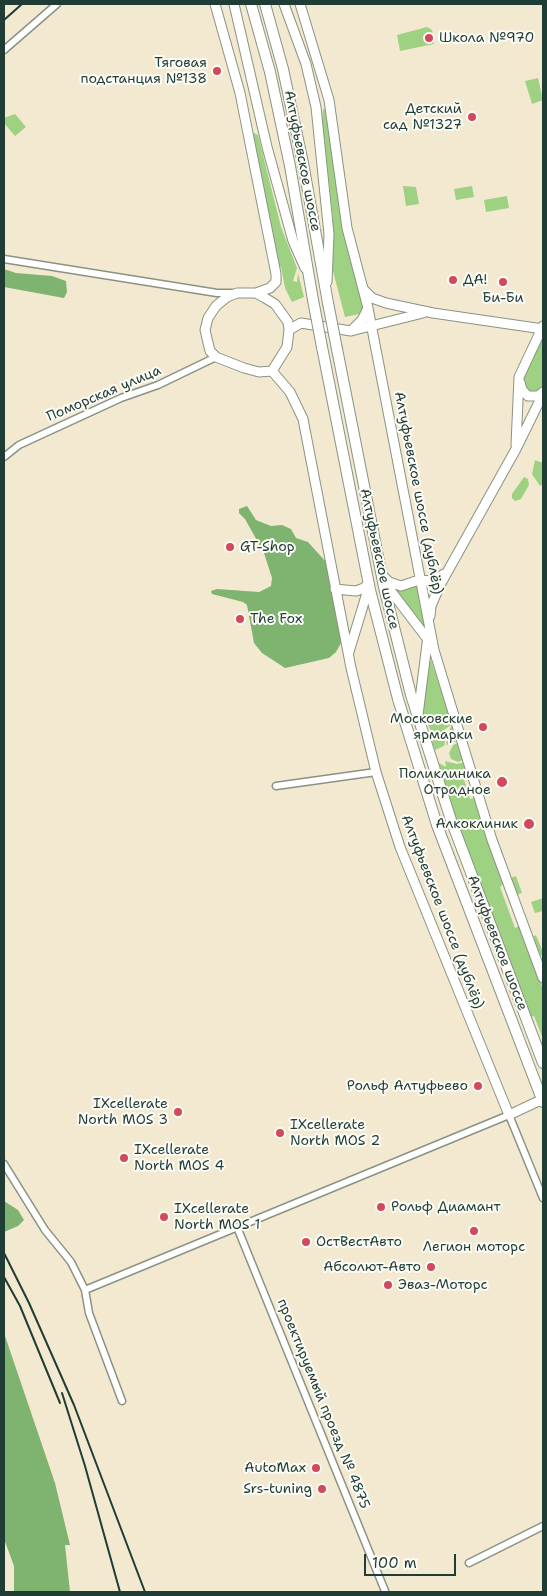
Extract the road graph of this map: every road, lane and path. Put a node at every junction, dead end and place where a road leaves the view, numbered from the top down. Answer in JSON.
{"nodes":[{"id":1,"x":57,"y":4,"type":"edge"},
{"id":2,"x":215,"y":4,"type":"edge"},
{"id":3,"x":234,"y":4,"type":"edge"},
{"id":4,"x":251,"y":4,"type":"edge"},
{"id":5,"x":265,"y":4,"type":"edge"},
{"id":6,"x":284,"y":4,"type":"edge"},
{"id":7,"x":300,"y":4,"type":"edge"},
{"id":8,"x":4,"y":50,"type":"edge"},
{"id":9,"x":318,"y":62,"type":"junction"},
{"id":10,"x":306,"y":64,"type":"junction"},
{"id":11,"x":238,"y":85,"type":"junction"},
{"id":12,"x":251,"y":87,"type":"junction"},
{"id":13,"x":318,"y":89,"type":"junction"},
{"id":14,"x":251,"y":112,"type":"junction"},
{"id":15,"x":317,"y":115,"type":"junction"},
{"id":16,"x":332,"y":121,"type":"junction"},
{"id":17,"x":264,"y":138,"type":"junction"},
{"id":18,"x":252,"y":149,"type":"junction"},
{"id":19,"x":4,"y":259,"type":"edge"},
{"id":20,"x":362,"y":285,"type":"junction"},
{"id":21,"x":217,"y":293,"type":"junction"},
{"id":22,"x":238,"y":293,"type":"junction"},
{"id":23,"x":256,"y":294,"type":"junction"},
{"id":24,"x":313,"y":295,"type":"junction"},
{"id":25,"x":327,"y":298,"type":"junction"},
{"id":26,"x":225,"y":299,"type":"junction"},
{"id":27,"x":368,"y":308,"type":"junction"},
{"id":28,"x":433,"y":313,"type":"junction"},
{"id":29,"x":372,"y":328,"type":"junction"},
{"id":30,"x":543,"y":328,"type":"edge"},
{"id":31,"x":289,"y":330,"type":"junction"},
{"id":32,"x":351,"y":331,"type":"junction"},
{"id":33,"x":216,"y":357,"type":"junction"},
{"id":34,"x":272,"y":371,"type":"junction"},
{"id":35,"x":519,"y":377,"type":"junction"},
{"id":36,"x":543,"y":392,"type":"edge"},
{"id":37,"x":516,"y":449,"type":"junction"},
{"id":38,"x":4,"y":456,"type":"edge"},
{"id":39,"x":447,"y":571,"type":"junction"},
{"id":40,"x":381,"y":574,"type":"junction"},
{"id":41,"x":420,"y":580,"type":"junction"},
{"id":42,"x":369,"y":583,"type":"junction"},
{"id":43,"x":335,"y":588,"type":"junction"},
{"id":44,"x":429,"y":622,"type":"junction"},
{"id":45,"x":428,"y":639,"type":"junction"},
{"id":46,"x":434,"y":650,"type":"junction"},
{"id":47,"x":348,"y":655,"type":"junction"},
{"id":48,"x":418,"y":718,"type":"junction"},
{"id":49,"x":376,"y":772,"type":"junction"},
{"id":50,"x":276,"y":786,"type":"dead end"},
{"id":51,"x":543,"y":978,"type":"edge"},
{"id":52,"x":543,"y":1063,"type":"edge"},
{"id":53,"x":543,"y":1100,"type":"edge"},
{"id":54,"x":509,"y":1115,"type":"junction"},
{"id":55,"x":4,"y":1164,"type":"edge"},
{"id":56,"x":543,"y":1198,"type":"edge"},
{"id":57,"x":237,"y":1227,"type":"junction"},
{"id":58,"x":85,"y":1290,"type":"junction"},
{"id":59,"x":122,"y":1401,"type":"dead end"},
{"id":60,"x":543,"y":1526,"type":"edge"},
{"id":61,"x":469,"y":1563,"type":"dead end"},
{"id":62,"x":385,"y":1591,"type":"dead end"}],
"edges":[{"from":1,"to":8,"type":"street"},
{"from":2,"to":11,"type":"main road"},
{"from":3,"to":12,"type":"main road"},
{"from":4,"to":24,"type":"main road","name":"Алтуфьевское шоссе"},
{"from":5,"to":25,"type":"main road","name":"Алтуфьевское шоссе"},
{"from":6,"to":10,"type":"main road"},
{"from":7,"to":9,"type":"main road","name":"Алтуфьевское шоссе (дублёр)"},
{"from":9,"to":13,"type":"main road"},
{"from":9,"to":16,"type":"main road","name":"Алтуфьевское шоссе (дублёр)"},
{"from":10,"to":13,"type":"main road"},
{"from":10,"to":15,"type":"main road"},
{"from":11,"to":14,"type":"main road"},
{"from":11,"to":18,"type":"main road"},
{"from":12,"to":14,"type":"main road"},
{"from":12,"to":17,"type":"main road"},
{"from":13,"to":15,"type":"main road"},
{"from":13,"to":16,"type":"main road"},
{"from":14,"to":17,"type":"main road"},
{"from":14,"to":18,"type":"main road"},
{"from":15,"to":25,"type":"main road"},
{"from":16,"to":20,"type":"main road","name":"Алтуфьевское шоссе (дублёр)"},
{"from":17,"to":24,"type":"main road"},
{"from":18,"to":23,"type":"main road"},
{"from":19,"to":21,"type":"street"},
{"from":20,"to":27,"type":"main road","name":"Алтуфьевское шоссе (дублёр)"},
{"from":20,"to":28,"type":"main road"},
{"from":21,"to":22,"type":"street"},
{"from":21,"to":26,"type":"street"},
{"from":22,"to":23,"type":"main road"},
{"from":22,"to":26,"type":"main road"},
{"from":23,"to":31,"type":"main road"},
{"from":24,"to":42,"type":"main road","name":"Алтуфьевское шоссе","bridge":true},
{"from":25,"to":40,"type":"main road","name":"Алтуфьевское шоссе","bridge":true},
{"from":26,"to":33,"type":"main road"},
{"from":27,"to":29,"type":"main road","name":"Алтуфьевское шоссе (дублёр)"},
{"from":27,"to":32,"type":"main road"},
{"from":28,"to":29,"type":"main road"},
{"from":28,"to":30,"type":"main road"},
{"from":29,"to":32,"type":"main road"},
{"from":29,"to":41,"type":"main road","name":"Алтуфьевское шоссе (дублёр)"},
{"from":30,"to":35,"type":"main road"},
{"from":31,"to":32,"type":"main road"},
{"from":31,"to":34,"type":"main road"},
{"from":33,"to":34,"type":"main road"},
{"from":33,"to":38,"type":"street","name":"Поморская улица"},
{"from":34,"to":43,"type":"main road","name":"Алтуфьевское шоссе (дублёр)"},
{"from":35,"to":36,"type":"main road"},
{"from":35,"to":37,"type":"main road"},
{"from":36,"to":37,"type":"main road"},
{"from":37,"to":39,"type":"main road"},
{"from":39,"to":41,"type":"main road"},
{"from":39,"to":44,"type":"main road"},
{"from":40,"to":41,"type":"main road"},
{"from":40,"to":45,"type":"main road"},
{"from":40,"to":48,"type":"main road","name":"Алтуфьевское шоссе"},
{"from":41,"to":44,"type":"main road","name":"Алтуфьевское шоссе (дублёр)"},
{"from":42,"to":43,"type":"main road"},
{"from":42,"to":47,"type":"main road"},
{"from":42,"to":53,"type":"main road","name":"Алтуфьевское шоссе"},
{"from":43,"to":47,"type":"main road","name":"Алтуфьевское шоссе (дублёр)"},
{"from":44,"to":45,"type":"main road"},
{"from":44,"to":46,"type":"main road","name":"Алтуфьевское шоссе (дублёр)"},
{"from":45,"to":46,"type":"main road"},
{"from":45,"to":48,"type":"main road"},
{"from":46,"to":51,"type":"main road","name":"Алтуфьевское шоссе (дублёр)"},
{"from":47,"to":49,"type":"main road","name":"Алтуфьевское шоссе (дублёр)"},
{"from":48,"to":52,"type":"main road","name":"Алтуфьевское шоссе"},
{"from":49,"to":50,"type":"street"},
{"from":49,"to":54,"type":"main road","name":"Алтуфьевское шоссе (дублёр)"},
{"from":53,"to":54,"type":"main road"},
{"from":54,"to":56,"type":"street"},
{"from":54,"to":57,"type":"street"},
{"from":55,"to":58,"type":"street"},
{"from":57,"to":58,"type":"street"},
{"from":57,"to":62,"type":"street","name":"проектируемый проезд № 4875"},
{"from":58,"to":59,"type":"street"},
{"from":60,"to":61,"type":"street"}]}
